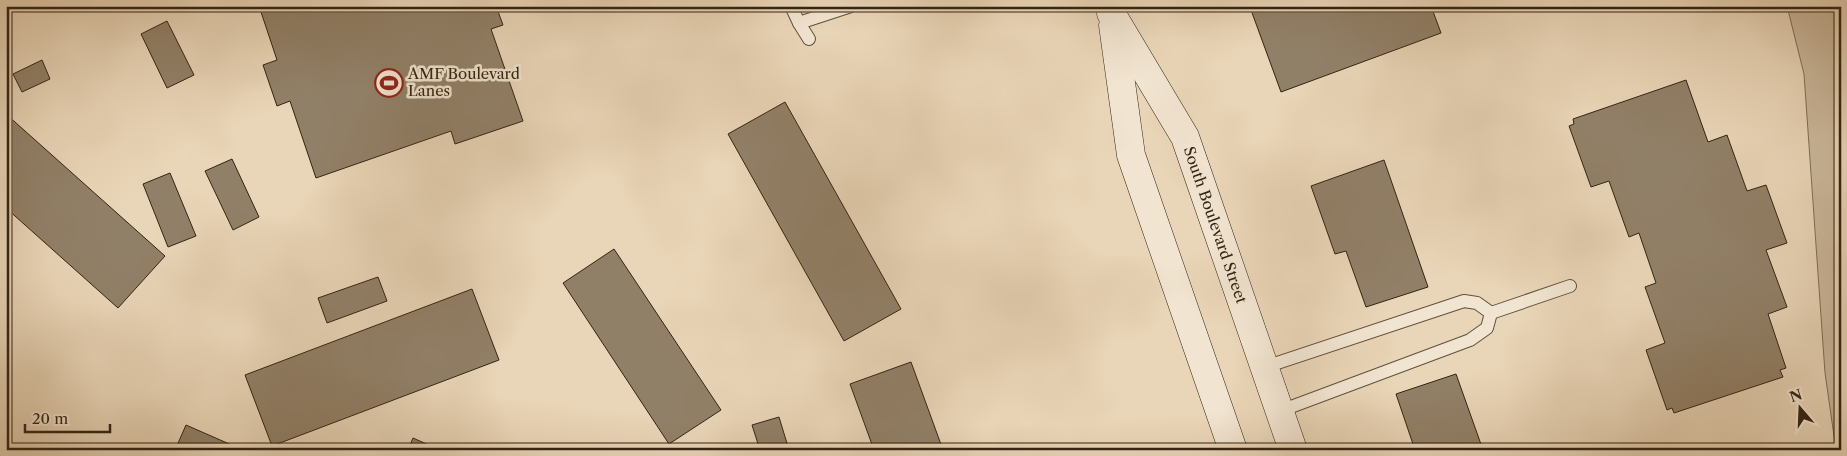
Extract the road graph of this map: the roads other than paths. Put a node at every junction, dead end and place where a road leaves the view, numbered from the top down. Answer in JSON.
{"nodes":[{"id":1,"x":791,"y":6,"type":"edge"},
{"id":2,"x":851,"y":6,"type":"edge"},
{"id":3,"x":1110,"y":10,"type":"edge"},
{"id":4,"x":799,"y":24,"type":"junction"},
{"id":5,"x":809,"y":39,"type":"dead end"},
{"id":6,"x":1570,"y":286,"type":"dead end"},
{"id":7,"x":1491,"y":313,"type":"junction"},
{"id":8,"x":1265,"y":367,"type":"junction"},
{"id":9,"x":1280,"y":411,"type":"junction"},
{"id":10,"x":1233,"y":450,"type":"edge"},
{"id":11,"x":1293,"y":450,"type":"edge"}],
"edges":[{"from":1,"to":4,"type":"lane"},
{"from":2,"to":4,"type":"lane"},
{"from":3,"to":8,"type":"main road","name":"South Boulevard Street"},
{"from":3,"to":10,"type":"main road","name":"South Boulevard Street"},
{"from":4,"to":5,"type":"lane"},
{"from":6,"to":7,"type":"lane"},
{"from":7,"to":8,"type":"lane"},
{"from":7,"to":9,"type":"lane"},
{"from":8,"to":9,"type":"main road","name":"South Boulevard Street"},
{"from":9,"to":11,"type":"main road","name":"South Boulevard Street"}]}
